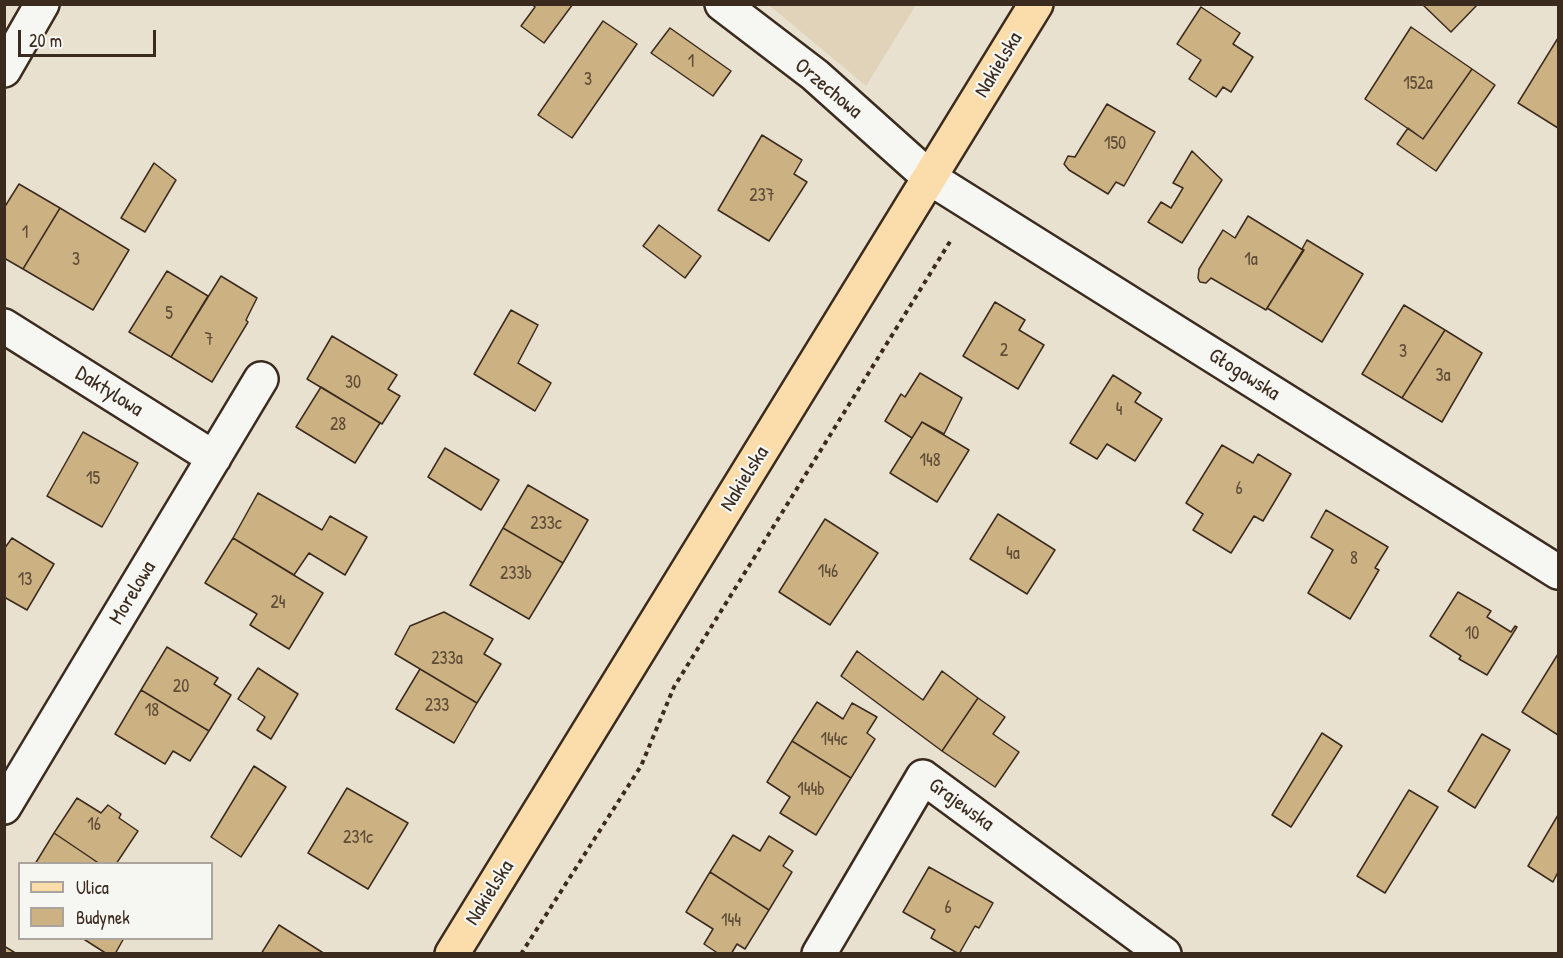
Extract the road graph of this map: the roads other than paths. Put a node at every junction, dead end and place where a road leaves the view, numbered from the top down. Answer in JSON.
{"nodes":[{"id":1,"x":42,"y":4,"type":"edge"},
{"id":2,"x":722,"y":4,"type":"edge"},
{"id":3,"x":1036,"y":4,"type":"edge"},
{"id":4,"x":4,"y":70,"type":"edge"},
{"id":5,"x":930,"y":178,"type":"junction"},
{"id":6,"x":4,"y":326,"type":"edge"},
{"id":7,"x":261,"y":379,"type":"dead end"},
{"id":8,"x":214,"y":458,"type":"junction"},
{"id":9,"x":1558,"y":572,"type":"edge"},
{"id":10,"x":4,"y":807,"type":"edge"},
{"id":11,"x":452,"y":954,"type":"edge"},
{"id":12,"x":819,"y":954,"type":"edge"},
{"id":13,"x":1164,"y":954,"type":"edge"}],
"edges":[{"from":1,"to":4,"type":"street"},
{"from":2,"to":5,"type":"street","name":"Orzechowa"},
{"from":3,"to":5,"type":"main road","name":"Nakielska"},
{"from":5,"to":9,"type":"street","name":"Głogowska"},
{"from":5,"to":11,"type":"main road","name":"Nakielska"},
{"from":6,"to":8,"type":"street","name":"Daktylowa"},
{"from":7,"to":8,"type":"street","name":"Morelowa"},
{"from":8,"to":10,"type":"street","name":"Morelowa"},
{"from":12,"to":13,"type":"street","name":"Grajewska"}]}
